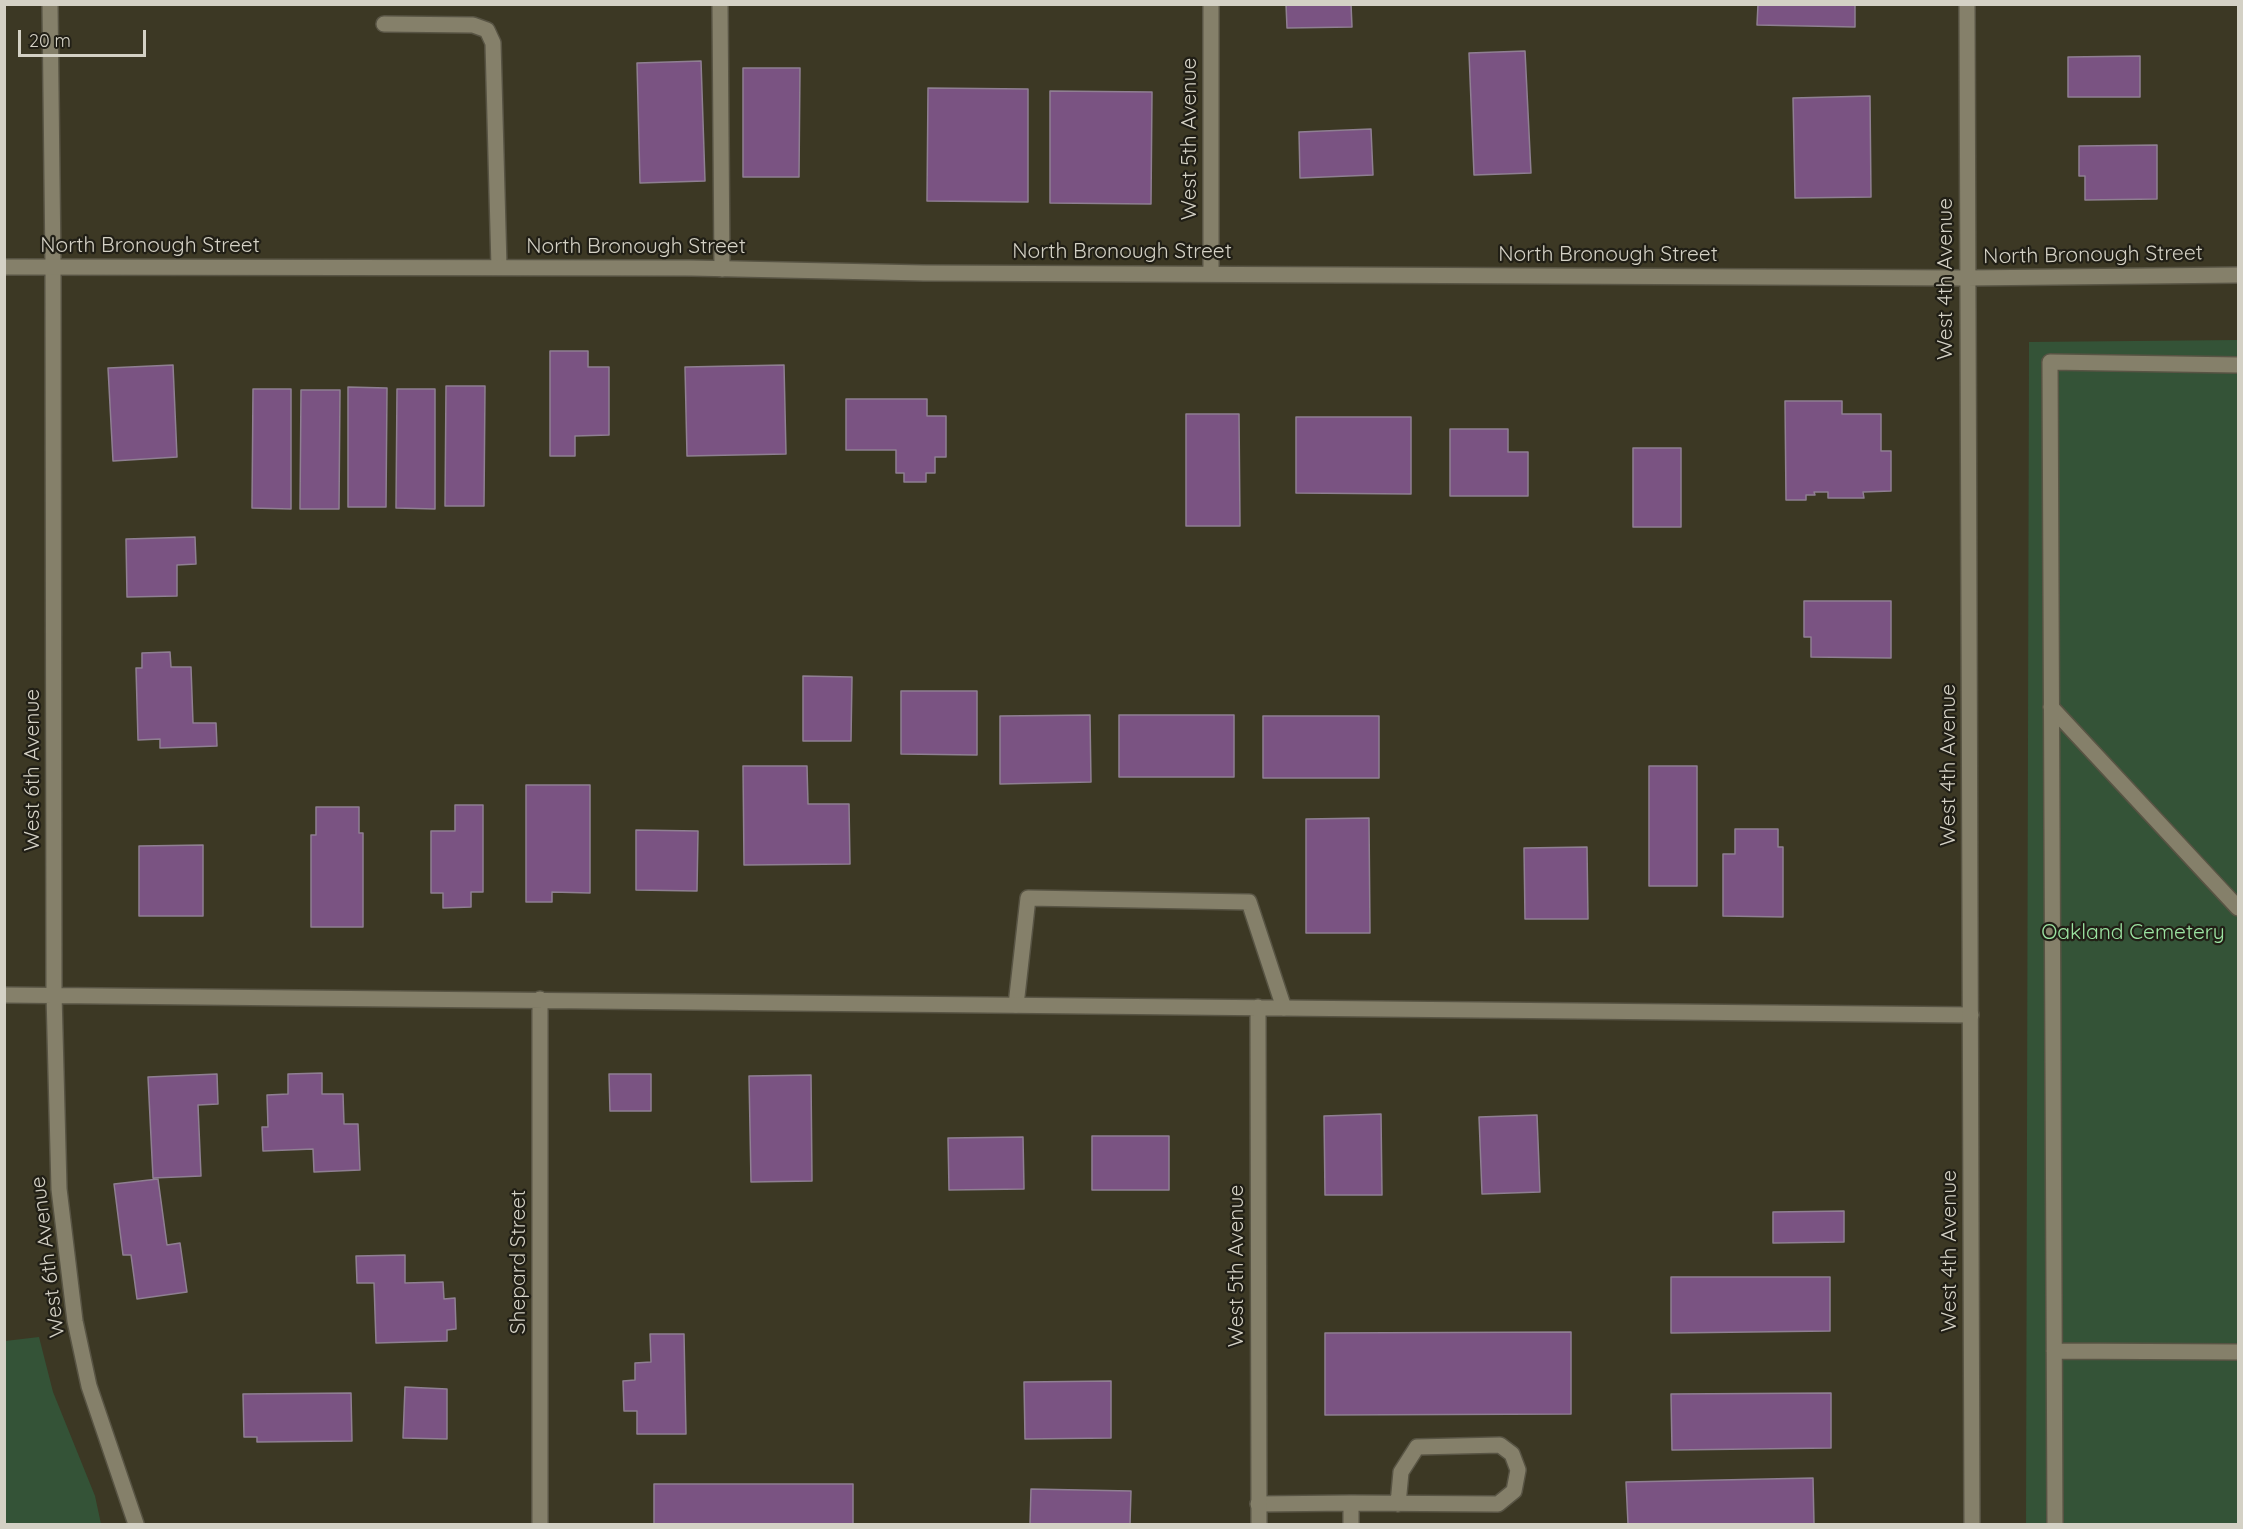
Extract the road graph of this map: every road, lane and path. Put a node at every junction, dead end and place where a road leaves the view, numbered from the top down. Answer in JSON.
{"nodes":[{"id":1,"x":50,"y":4,"type":"edge"},
{"id":2,"x":720,"y":4,"type":"edge"},
{"id":3,"x":1211,"y":4,"type":"edge"},
{"id":4,"x":1966,"y":4,"type":"edge"},
{"id":5,"x":384,"y":24,"type":"dead end"},
{"id":6,"x":53,"y":266,"type":"junction"},
{"id":7,"x":4,"y":267,"type":"edge"},
{"id":8,"x":500,"y":267,"type":"junction"},
{"id":9,"x":722,"y":268,"type":"junction"},
{"id":10,"x":1211,"y":273,"type":"junction"},
{"id":11,"x":2238,"y":275,"type":"edge"},
{"id":12,"x":1968,"y":278,"type":"junction"},
{"id":13,"x":2238,"y":365,"type":"edge"},
{"id":14,"x":2051,"y":707,"type":"junction"},
{"id":15,"x":2238,"y":908,"type":"edge"},
{"id":16,"x":54,"y":994,"type":"junction"},
{"id":17,"x":4,"y":995,"type":"edge"},
{"id":18,"x":540,"y":999,"type":"junction"},
{"id":19,"x":1016,"y":1005,"type":"junction"},
{"id":20,"x":1258,"y":1007,"type":"junction"},
{"id":21,"x":1284,"y":1008,"type":"junction"},
{"id":22,"x":1971,"y":1015,"type":"junction"},
{"id":23,"x":2054,"y":1352,"type":"junction"},
{"id":24,"x":2238,"y":1352,"type":"edge"},
{"id":25,"x":1351,"y":1503,"type":"junction"},
{"id":26,"x":1258,"y":1504,"type":"junction"},
{"id":27,"x":1398,"y":1504,"type":"junction"},
{"id":28,"x":136,"y":1524,"type":"edge"},
{"id":29,"x":540,"y":1524,"type":"edge"},
{"id":30,"x":1258,"y":1524,"type":"edge"},
{"id":31,"x":1351,"y":1524,"type":"edge"},
{"id":32,"x":1972,"y":1524,"type":"edge"},
{"id":33,"x":2055,"y":1524,"type":"edge"}],
"edges":[{"from":1,"to":6,"type":"street","name":"West 6th Avenue"},
{"from":2,"to":9,"type":"street"},
{"from":3,"to":10,"type":"street","name":"West 5th Avenue"},
{"from":4,"to":12,"type":"street","name":"West 4th Avenue"},
{"from":5,"to":8,"type":"street"},
{"from":6,"to":7,"type":"street","name":"North Bronough Street"},
{"from":6,"to":8,"type":"street","name":"North Bronough Street"},
{"from":6,"to":16,"type":"street","name":"West 6th Avenue"},
{"from":8,"to":9,"type":"street","name":"North Bronough Street"},
{"from":9,"to":10,"type":"street","name":"North Bronough Street"},
{"from":10,"to":12,"type":"street","name":"North Bronough Street"},
{"from":11,"to":12,"type":"street","name":"North Bronough Street"},
{"from":12,"to":22,"type":"street","name":"West 4th Avenue"},
{"from":13,"to":14,"type":"street"},
{"from":14,"to":15,"type":"street"},
{"from":14,"to":23,"type":"street"},
{"from":16,"to":17,"type":"street"},
{"from":16,"to":18,"type":"street"},
{"from":16,"to":28,"type":"street","name":"West 6th Avenue"},
{"from":18,"to":19,"type":"street"},
{"from":18,"to":29,"type":"street","name":"Shepard Street"},
{"from":19,"to":20,"type":"street"},
{"from":19,"to":21,"type":"street"},
{"from":20,"to":21,"type":"street"},
{"from":20,"to":26,"type":"street","name":"West 5th Avenue"},
{"from":21,"to":22,"type":"street"},
{"from":22,"to":32,"type":"street","name":"West 4th Avenue"},
{"from":23,"to":24,"type":"street"},
{"from":23,"to":33,"type":"street"},
{"from":25,"to":26,"type":"street"},
{"from":25,"to":27,"type":"street"},
{"from":25,"to":31,"type":"street"},
{"from":26,"to":30,"type":"street","name":"West 5th Avenue"},
{"from":27,"to":27,"type":"street"}]}
